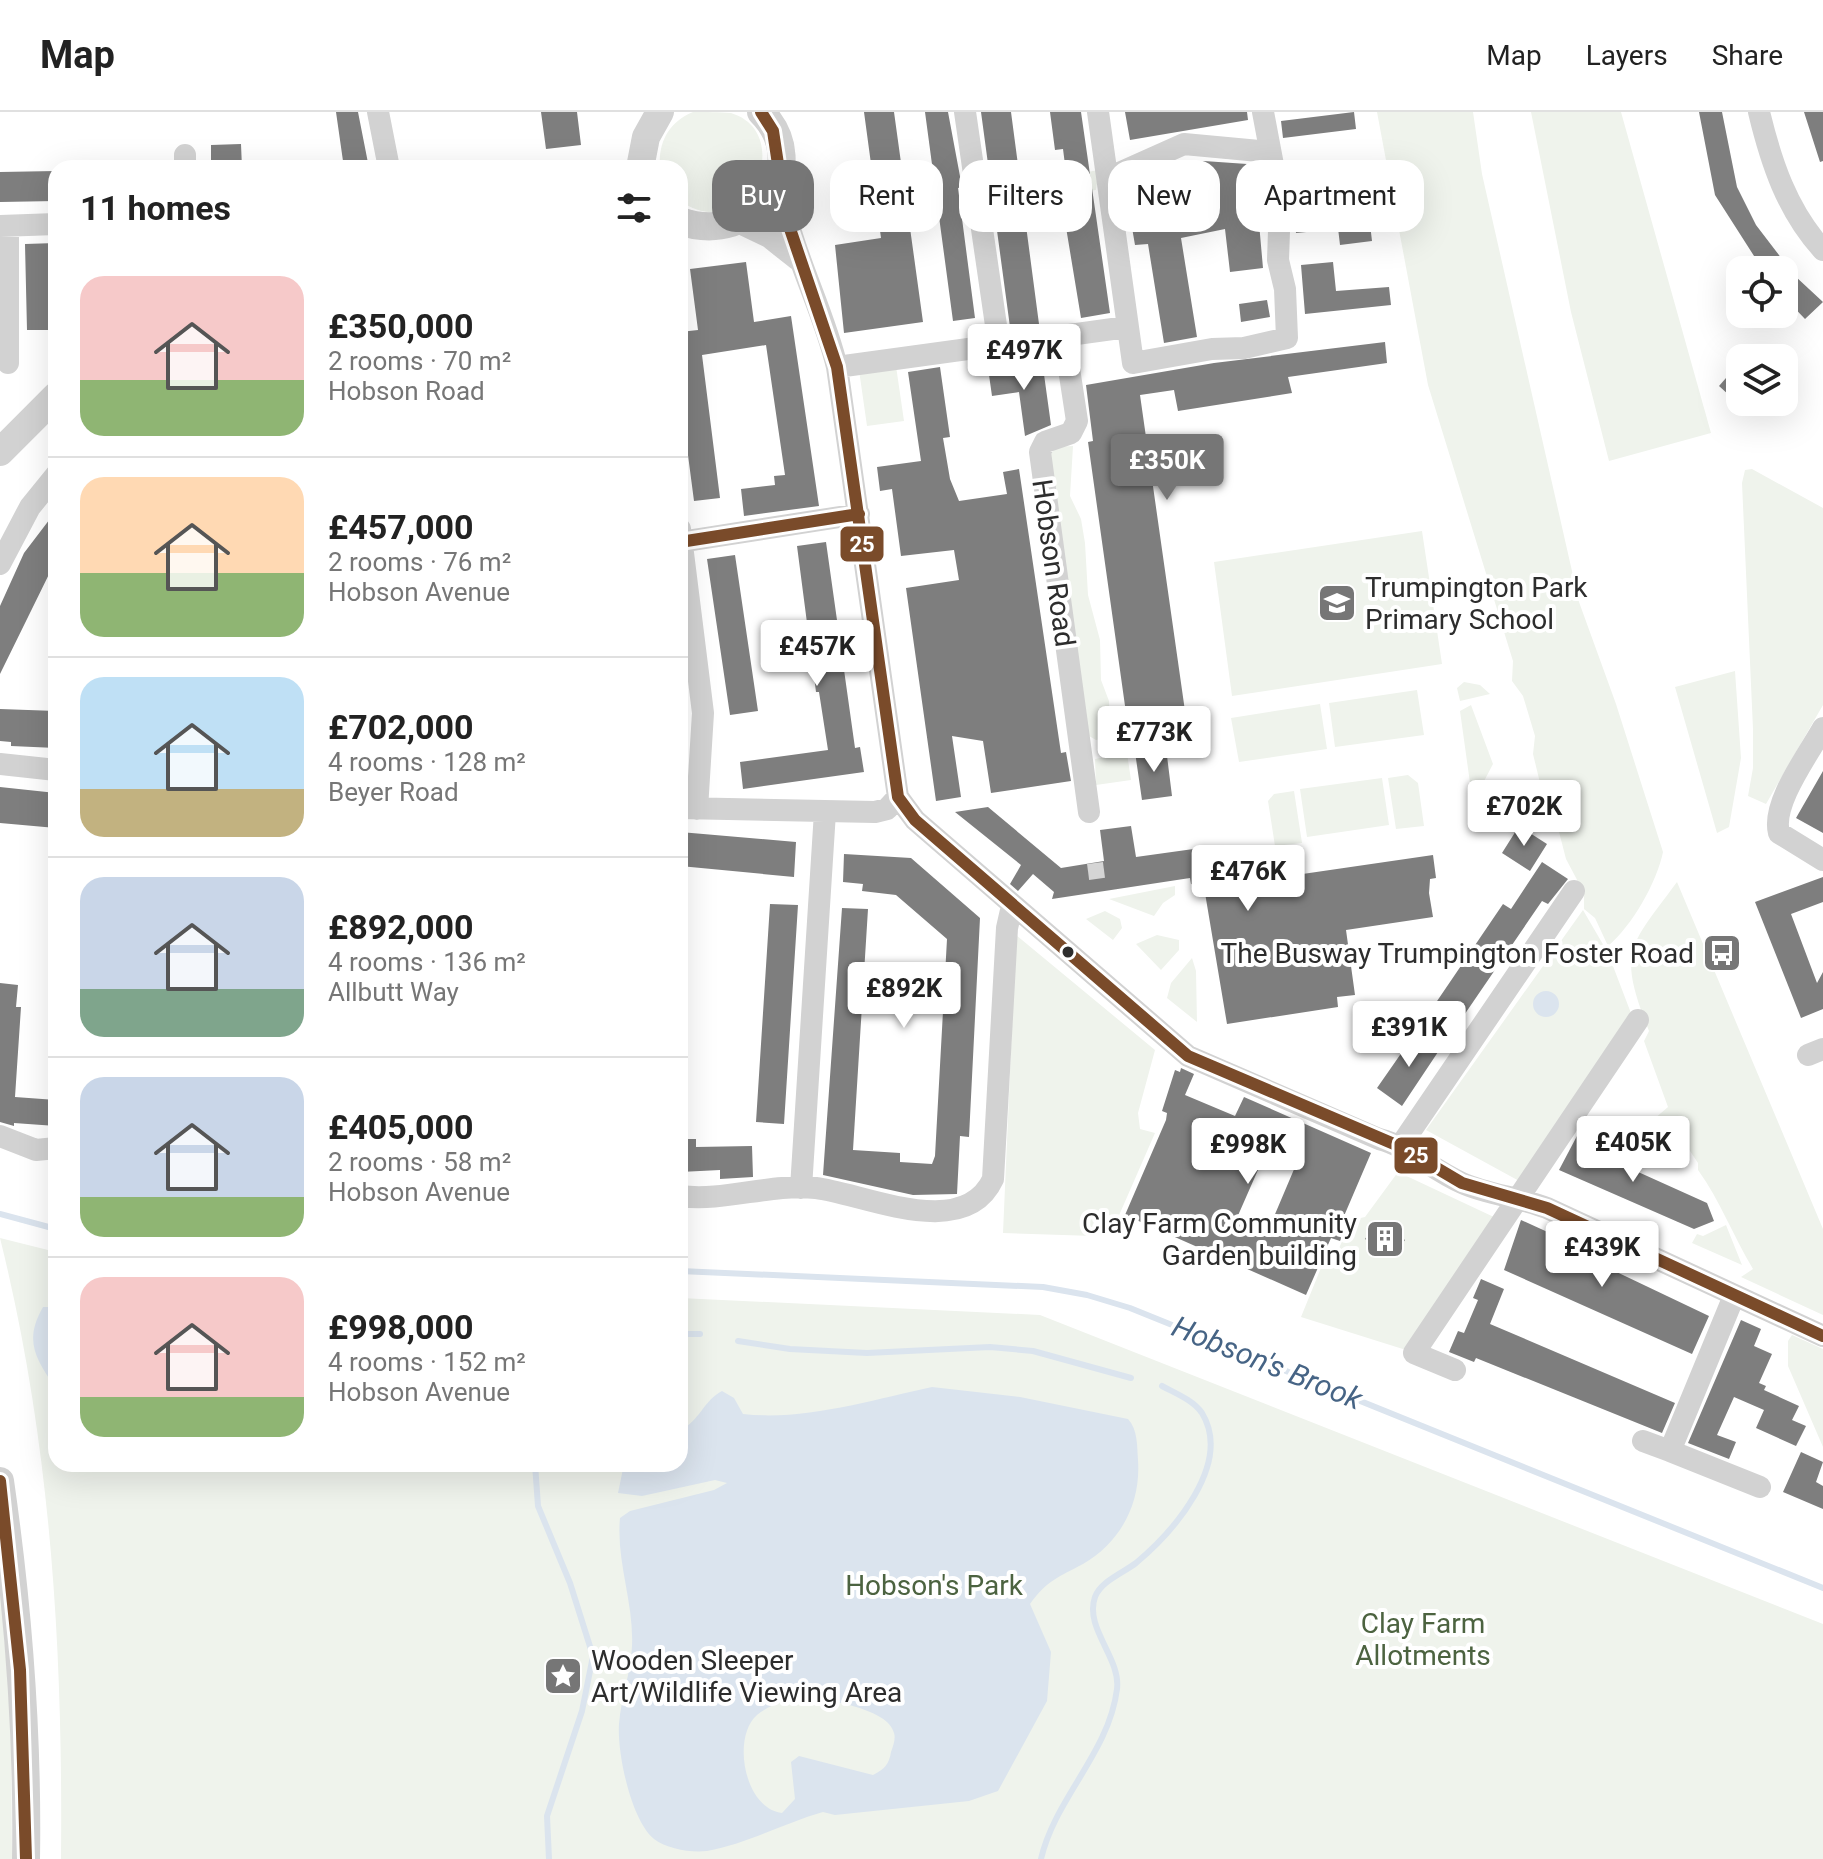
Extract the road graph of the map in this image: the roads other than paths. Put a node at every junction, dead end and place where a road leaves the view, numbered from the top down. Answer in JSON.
{"nodes":[{"id":1,"x":378,"y":112,"type":"edge"},
{"id":2,"x":761,"y":112,"type":"edge"},
{"id":3,"x":965,"y":112,"type":"edge"},
{"id":4,"x":1098,"y":112,"type":"edge"},
{"id":5,"x":1263,"y":112,"type":"edge"},
{"id":6,"x":1759,"y":112,"type":"edge"},
{"id":7,"x":657,"y":115,"type":"edge"},
{"id":8,"x":1270,"y":152,"type":"junction"},
{"id":9,"x":387,"y":160,"type":"edge"},
{"id":10,"x":639,"y":160,"type":"edge"},
{"id":11,"x":778,"y":160,"type":"edge"},
{"id":12,"x":1148,"y":160,"type":"edge"},
{"id":13,"x":1108,"y":178,"type":"edge"},
{"id":14,"x":48,"y":224,"type":"edge"},
{"id":15,"x":688,"y":224,"type":"edge"},
{"id":16,"x":4,"y":226,"type":"edge"},
{"id":17,"x":712,"y":228,"type":"edge"},
{"id":18,"x":758,"y":232,"type":"edge"},
{"id":19,"x":791,"y":232,"type":"edge"},
{"id":20,"x":1115,"y":232,"type":"edge"},
{"id":21,"x":1823,"y":250,"type":"edge"},
{"id":22,"x":798,"y":260,"type":"junction"},
{"id":23,"x":1127,"y":327,"type":"junction"},
{"id":24,"x":1064,"y":336,"type":"junction"},
{"id":25,"x":999,"y":346,"type":"junction"},
{"id":26,"x":8,"y":363,"type":"dead end"},
{"id":27,"x":837,"y":367,"type":"junction"},
{"id":28,"x":48,"y":404,"type":"edge"},
{"id":29,"x":0,"y":452,"type":"edge"},
{"id":30,"x":48,"y":485,"type":"edge"},
{"id":31,"x":859,"y":514,"type":"junction"},
{"id":32,"x":688,"y":537,"type":"edge"},
{"id":33,"x":0,"y":564,"type":"edge"},
{"id":34,"x":688,"y":599,"type":"edge"},
{"id":35,"x":1823,"y":728,"type":"edge"},
{"id":36,"x":0,"y":764,"type":"edge"},
{"id":37,"x":48,"y":769,"type":"edge"},
{"id":38,"x":898,"y":797,"type":"junction"},
{"id":39,"x":688,"y":809,"type":"edge"},
{"id":40,"x":825,"y":812,"type":"junction"},
{"id":41,"x":1089,"y":812,"type":"dead end"},
{"id":42,"x":1823,"y":860,"type":"edge"},
{"id":43,"x":1574,"y":891,"type":"dead end"},
{"id":44,"x":1012,"y":906,"type":"junction"},
{"id":45,"x":1638,"y":1020,"type":"dead end"},
{"id":46,"x":0,"y":1136,"type":"edge"},
{"id":47,"x":1401,"y":1145,"type":"junction"},
{"id":48,"x":48,"y":1149,"type":"edge"},
{"id":49,"x":801,"y":1188,"type":"junction"},
{"id":50,"x":1518,"y":1196,"type":"junction"},
{"id":51,"x":688,"y":1197,"type":"edge"},
{"id":52,"x":1734,"y":1296,"type":"junction"},
{"id":53,"x":1823,"y":1336,"type":"edge"},
{"id":54,"x":1455,"y":1370,"type":"dead end"},
{"id":55,"x":1643,"y":1441,"type":"dead end"},
{"id":56,"x":1670,"y":1451,"type":"junction"},
{"id":57,"x":0,"y":1481,"type":"edge"},
{"id":58,"x":1760,"y":1487,"type":"dead end"},
{"id":59,"x":26,"y":1859,"type":"edge"}],
"edges":[{"from":1,"to":9,"type":"street"},
{"from":2,"to":11,"type":"street"},
{"from":3,"to":25,"type":"street"},
{"from":4,"to":13,"type":"street"},
{"from":5,"to":8,"type":"street"},
{"from":6,"to":21,"type":"street"},
{"from":7,"to":10,"type":"street"},
{"from":8,"to":12,"type":"street"},
{"from":8,"to":23,"type":"street"},
{"from":14,"to":16,"type":"street"},
{"from":15,"to":17,"type":"street"},
{"from":16,"to":26,"type":"street"},
{"from":18,"to":22,"type":"street"},
{"from":19,"to":22,"type":"street"},
{"from":20,"to":23,"type":"street"},
{"from":22,"to":27,"type":"street"},
{"from":23,"to":24,"type":"street"},
{"from":24,"to":25,"type":"street"},
{"from":24,"to":41,"type":"street","name":"Hobson Road"},
{"from":25,"to":27,"type":"street"},
{"from":27,"to":31,"type":"street"},
{"from":28,"to":29,"type":"street"},
{"from":30,"to":33,"type":"street"},
{"from":31,"to":32,"type":"street"},
{"from":31,"to":38,"type":"street"},
{"from":34,"to":39,"type":"street"},
{"from":35,"to":42,"type":"street"},
{"from":36,"to":37,"type":"street"},
{"from":38,"to":40,"type":"street"},
{"from":38,"to":44,"type":"street"},
{"from":39,"to":40,"type":"street"},
{"from":40,"to":49,"type":"street"},
{"from":43,"to":47,"type":"street"},
{"from":44,"to":47,"type":"street"},
{"from":44,"to":49,"type":"street"},
{"from":45,"to":50,"type":"street"},
{"from":46,"to":48,"type":"street"},
{"from":47,"to":50,"type":"street"},
{"from":49,"to":51,"type":"street"},
{"from":50,"to":52,"type":"street"},
{"from":50,"to":54,"type":"street"},
{"from":52,"to":53,"type":"street"},
{"from":52,"to":56,"type":"street"},
{"from":55,"to":56,"type":"street"},
{"from":56,"to":58,"type":"street"},
{"from":57,"to":59,"type":"street"}]}
